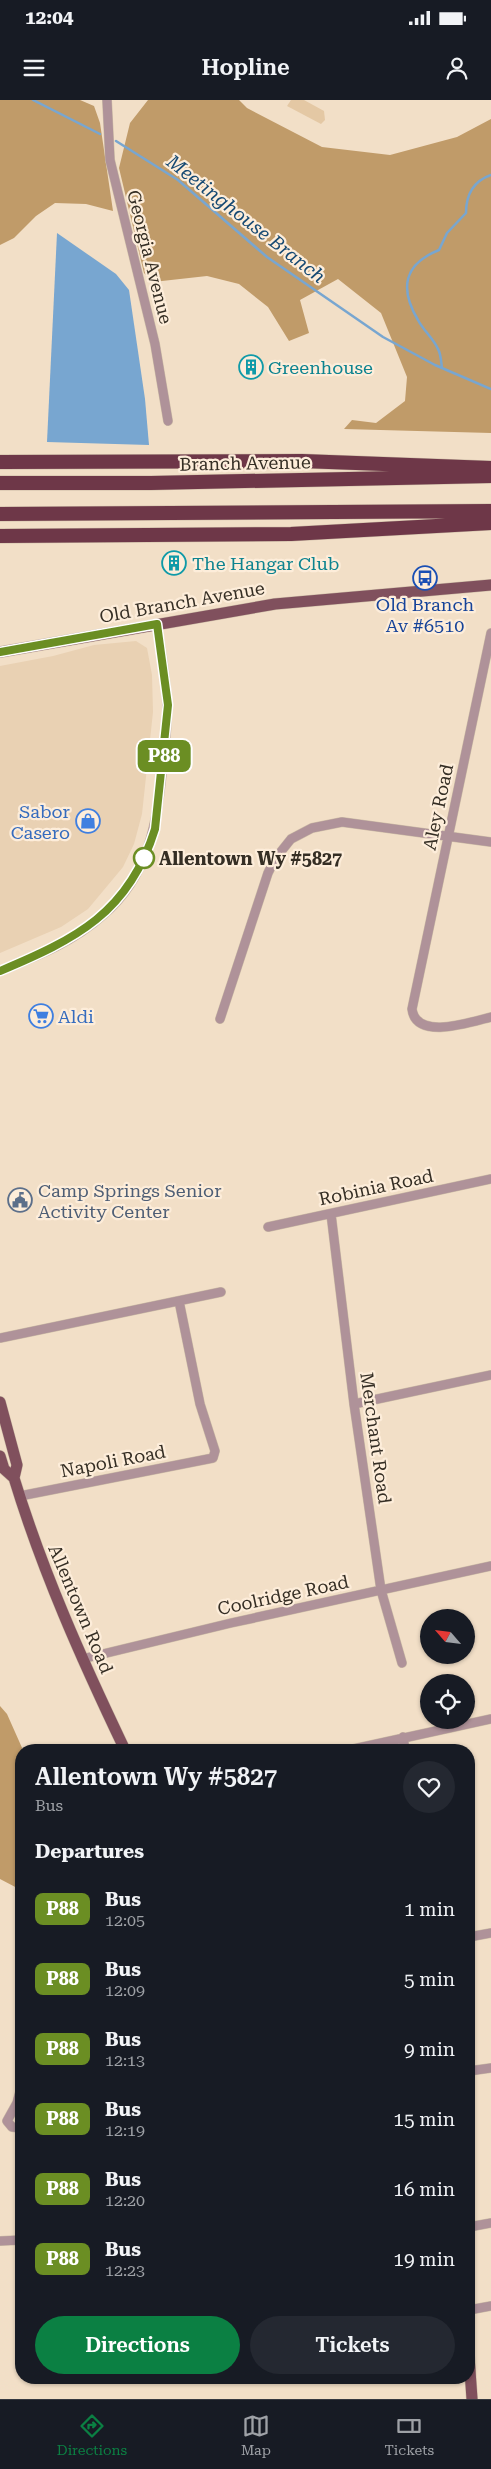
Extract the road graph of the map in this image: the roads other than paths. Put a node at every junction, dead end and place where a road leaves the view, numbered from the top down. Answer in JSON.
{"nodes":[{"id":1,"x":107,"y":100,"type":"edge"},
{"id":2,"x":168,"y":421,"type":"dead end"},
{"id":3,"x":0,"y":462,"type":"edge"},
{"id":4,"x":491,"y":468,"type":"edge"},
{"id":5,"x":491,"y":476,"type":"edge"},
{"id":6,"x":0,"y":483,"type":"edge"},
{"id":7,"x":491,"y":512,"type":"edge"},
{"id":8,"x":0,"y":514,"type":"edge"},
{"id":9,"x":491,"y":523,"type":"edge"},
{"id":10,"x":0,"y":536,"type":"edge"},
{"id":11,"x":491,"y":585,"type":"edge"},
{"id":12,"x":157,"y":624,"type":"junction"},
{"id":13,"x":491,"y":632,"type":"edge"},
{"id":14,"x":0,"y":652,"type":"edge"},
{"id":15,"x":448,"y":836,"type":"junction"},
{"id":16,"x":491,"y":842,"type":"edge"},
{"id":17,"x":0,"y":971,"type":"edge"},
{"id":18,"x":491,"y":1018,"type":"edge"},
{"id":19,"x":220,"y":1019,"type":"dead end"},
{"id":20,"x":491,"y":1179,"type":"edge"},
{"id":21,"x":331,"y":1214,"type":"junction"},
{"id":22,"x":268,"y":1227,"type":"dead end"},
{"id":23,"x":221,"y":1292,"type":"dead end"},
{"id":24,"x":179,"y":1301,"type":"junction"},
{"id":25,"x":0,"y":1338,"type":"edge"},
{"id":26,"x":491,"y":1375,"type":"edge"},
{"id":27,"x":0,"y":1402,"type":"edge"},
{"id":28,"x":354,"y":1404,"type":"junction"},
{"id":29,"x":0,"y":1456,"type":"edge"},
{"id":30,"x":14,"y":1478,"type":"junction"},
{"id":31,"x":20,"y":1496,"type":"junction"},
{"id":32,"x":491,"y":1566,"type":"edge"},
{"id":33,"x":382,"y":1590,"type":"junction"},
{"id":34,"x":82,"y":1659,"type":"junction"},
{"id":35,"x":402,"y":1663,"type":"dead end"},
{"id":36,"x":491,"y":1719,"type":"edge"},
{"id":37,"x":403,"y":1737,"type":"junction"},
{"id":38,"x":122,"y":1744,"type":"edge"},
{"id":39,"x":373,"y":1744,"type":"edge"},
{"id":40,"x":404,"y":1744,"type":"edge"},
{"id":41,"x":491,"y":1933,"type":"edge"},
{"id":42,"x":475,"y":1936,"type":"edge"},
{"id":43,"x":491,"y":2068,"type":"edge"},
{"id":44,"x":475,"y":2070,"type":"edge"},
{"id":45,"x":15,"y":2107,"type":"edge"},
{"id":46,"x":15,"y":2127,"type":"edge"},
{"id":47,"x":491,"y":2223,"type":"edge"},
{"id":48,"x":475,"y":2226,"type":"edge"},
{"id":49,"x":15,"y":2240,"type":"edge"},
{"id":50,"x":0,"y":2241,"type":"edge"},
{"id":51,"x":491,"y":2306,"type":"edge"},
{"id":52,"x":475,"y":2309,"type":"edge"},
{"id":53,"x":471,"y":2384,"type":"edge"},
{"id":54,"x":472,"y":2399,"type":"edge"}],
"edges":[{"from":1,"to":2,"type":"street","name":"Georgia Avenue"},
{"from":3,"to":4,"type":"highway"},
{"from":5,"to":6,"type":"highway","name":"Branch Avenue"},
{"from":7,"to":8,"type":"highway"},
{"from":9,"to":10,"type":"highway"},
{"from":11,"to":12,"type":"main road","name":"Old Branch Avenue"},
{"from":12,"to":14,"type":"main road","name":"Old Branch Avenue"},
{"from":12,"to":17,"type":"street"},
{"from":13,"to":15,"type":"street","name":"Aley Road"},
{"from":15,"to":16,"type":"street"},
{"from":15,"to":18,"type":"street","name":"Aley Road"},
{"from":15,"to":19,"type":"street"},
{"from":20,"to":21,"type":"street","name":"Robinia Road"},
{"from":21,"to":22,"type":"street","name":"Robinia Road"},
{"from":21,"to":28,"type":"street","name":"Merchant Road"},
{"from":23,"to":24,"type":"street"},
{"from":24,"to":25,"type":"street"},
{"from":24,"to":31,"type":"street","name":"Napoli Road"},
{"from":26,"to":28,"type":"street"},
{"from":27,"to":30,"type":"main road","name":"Allentown Road"},
{"from":28,"to":33,"type":"street","name":"Merchant Road"},
{"from":29,"to":30,"type":"main road","name":"Allentown Road"},
{"from":30,"to":31,"type":"main road","name":"Allentown Road"},
{"from":31,"to":34,"type":"main road","name":"Allentown Road"},
{"from":32,"to":33,"type":"street","name":"Coolridge Road"},
{"from":33,"to":34,"type":"street","name":"Coolridge Road"},
{"from":33,"to":35,"type":"street","name":"Merchant Road"},
{"from":34,"to":38,"type":"main road","name":"Allentown Road"},
{"from":36,"to":37,"type":"street"},
{"from":37,"to":39,"type":"street"},
{"from":37,"to":40,"type":"street"},
{"from":41,"to":42,"type":"street"},
{"from":43,"to":44,"type":"street"},
{"from":45,"to":46,"type":"street"},
{"from":47,"to":48,"type":"street"},
{"from":49,"to":50,"type":"street"},
{"from":51,"to":52,"type":"street"},
{"from":53,"to":54,"type":"main road"}]}
